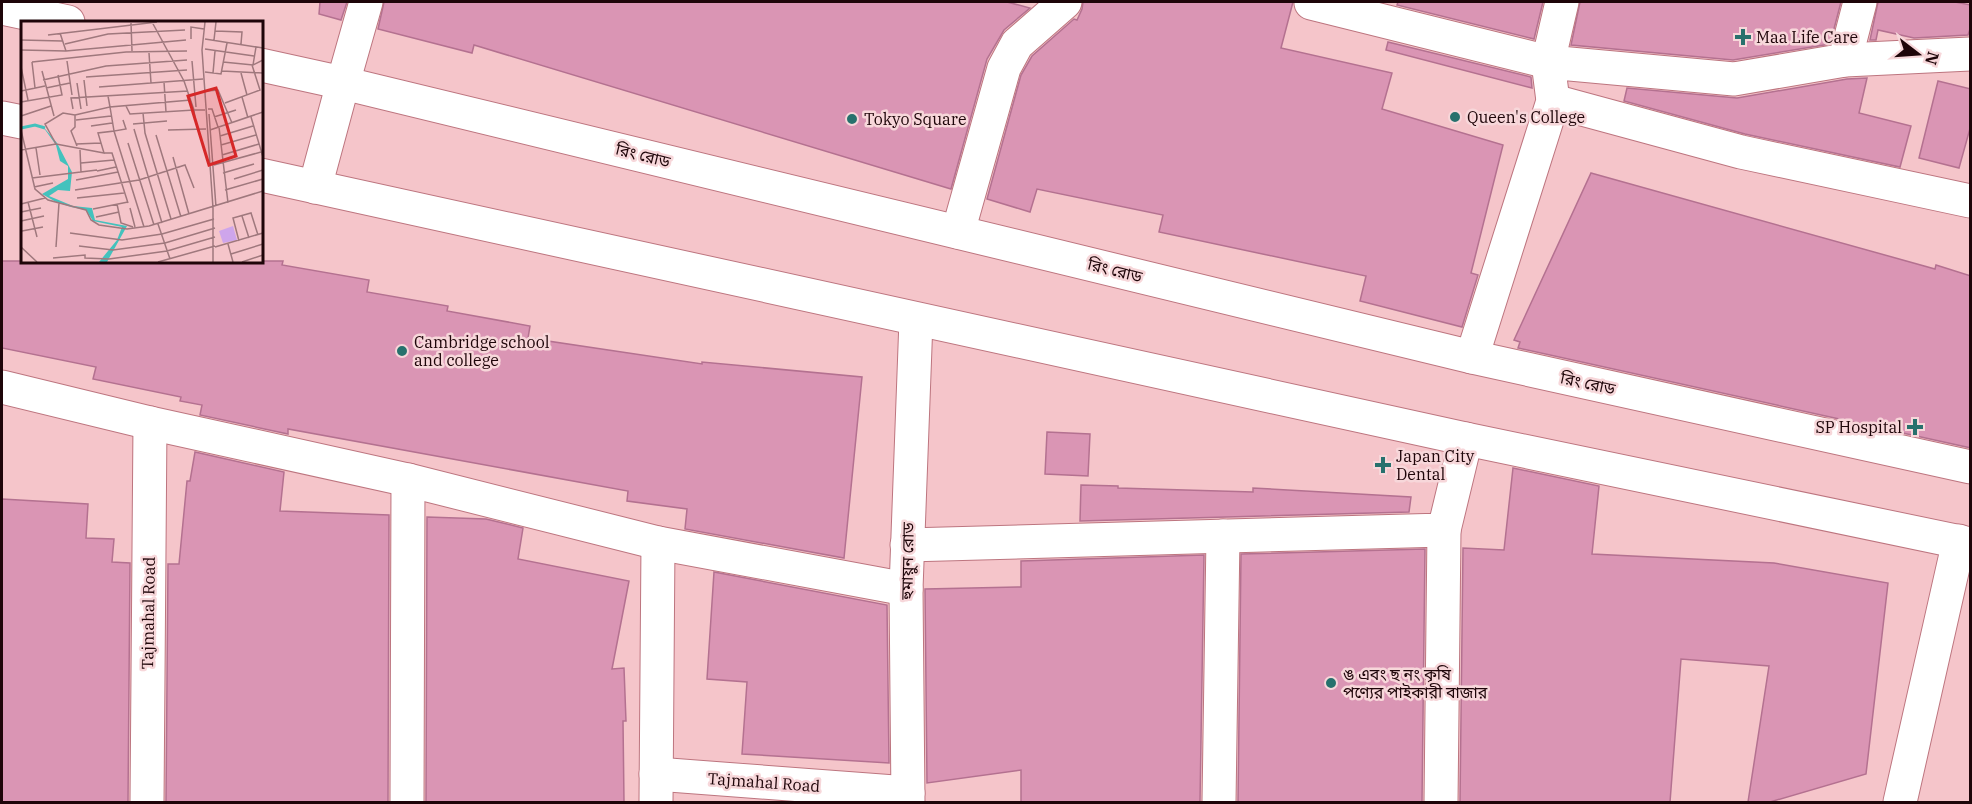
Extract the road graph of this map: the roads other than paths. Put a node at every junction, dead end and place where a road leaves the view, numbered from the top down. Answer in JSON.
{"nodes":[{"id":1,"x":366,"y":2,"type":"edge"},
{"id":2,"x":1065,"y":2,"type":"edge"},
{"id":3,"x":1562,"y":2,"type":"edge"},
{"id":4,"x":1860,"y":2,"type":"edge"},
{"id":5,"x":1311,"y":3,"type":"edge"},
{"id":6,"x":2,"y":8,"type":"edge"},
{"id":7,"x":63,"y":21,"type":"edge"},
{"id":8,"x":1971,"y":54,"type":"edge"},
{"id":9,"x":1845,"y":60,"type":"junction"},
{"id":10,"x":1548,"y":62,"type":"junction"},
{"id":11,"x":262,"y":65,"type":"edge"},
{"id":12,"x":343,"y":83,"type":"junction"},
{"id":13,"x":1553,"y":101,"type":"junction"},
{"id":14,"x":2,"y":118,"type":"edge"},
{"id":15,"x":21,"y":122,"type":"edge"},
{"id":16,"x":262,"y":175,"type":"edge"},
{"id":17,"x":315,"y":187,"type":"junction"},
{"id":18,"x":1971,"y":201,"type":"edge"},
{"id":19,"x":958,"y":232,"type":"junction"},
{"id":20,"x":915,"y":320,"type":"junction"},
{"id":21,"x":1472,"y":357,"type":"junction"},
{"id":22,"x":2,"y":387,"type":"edge"},
{"id":23,"x":150,"y":423,"type":"junction"},
{"id":24,"x":1466,"y":440,"type":"junction"},
{"id":25,"x":1971,"y":468,"type":"edge"},
{"id":26,"x":408,"y":480,"type":"junction"},
{"id":27,"x":1444,"y":530,"type":"junction"},
{"id":28,"x":1223,"y":536,"type":"junction"},
{"id":29,"x":1965,"y":542,"type":"edge"},
{"id":30,"x":658,"y":543,"type":"junction"},
{"id":31,"x":907,"y":545,"type":"junction"},
{"id":32,"x":906,"y":589,"type":"junction"},
{"id":33,"x":656,"y":788,"type":"edge"},
{"id":34,"x":908,"y":798,"type":"edge"},
{"id":35,"x":147,"y":802,"type":"edge"},
{"id":36,"x":407,"y":802,"type":"edge"},
{"id":37,"x":1220,"y":802,"type":"edge"},
{"id":38,"x":1441,"y":802,"type":"edge"},
{"id":39,"x":1900,"y":802,"type":"edge"}],
"edges":[{"from":1,"to":12,"type":"street"},
{"from":2,"to":19,"type":"street"},
{"from":3,"to":10,"type":"street"},
{"from":4,"to":9,"type":"street"},
{"from":5,"to":10,"type":"street"},
{"from":6,"to":7,"type":"street"},
{"from":8,"to":9,"type":"street"},
{"from":9,"to":10,"type":"street"},
{"from":10,"to":13,"type":"street"},
{"from":11,"to":12,"type":"street","name":"রিং রোড"},
{"from":12,"to":17,"type":"street"},
{"from":12,"to":19,"type":"street","name":"রিং রোড"},
{"from":13,"to":18,"type":"street"},
{"from":13,"to":21,"type":"street"},
{"from":14,"to":15,"type":"street"},
{"from":16,"to":17,"type":"street"},
{"from":17,"to":20,"type":"street"},
{"from":19,"to":21,"type":"street","name":"রিং রোড"},
{"from":20,"to":24,"type":"street"},
{"from":20,"to":31,"type":"street","name":"হুমায়ুন রোড"},
{"from":21,"to":25,"type":"street","name":"রিং রোড"},
{"from":22,"to":23,"type":"street"},
{"from":23,"to":26,"type":"street"},
{"from":23,"to":35,"type":"street","name":"Tajmahal Road"},
{"from":24,"to":27,"type":"street"},
{"from":24,"to":29,"type":"street"},
{"from":26,"to":30,"type":"street"},
{"from":26,"to":36,"type":"street"},
{"from":27,"to":28,"type":"street"},
{"from":27,"to":38,"type":"street"},
{"from":28,"to":31,"type":"street"},
{"from":28,"to":37,"type":"street"},
{"from":29,"to":39,"type":"street"},
{"from":30,"to":32,"type":"street"},
{"from":30,"to":33,"type":"street","name":"Tajmahal Road"},
{"from":31,"to":32,"type":"street","name":"হুমায়ুন রোড"},
{"from":32,"to":34,"type":"street","name":"হুমায়ুন রোড"},
{"from":33,"to":34,"type":"street","name":"Tajmahal Road"}]}
